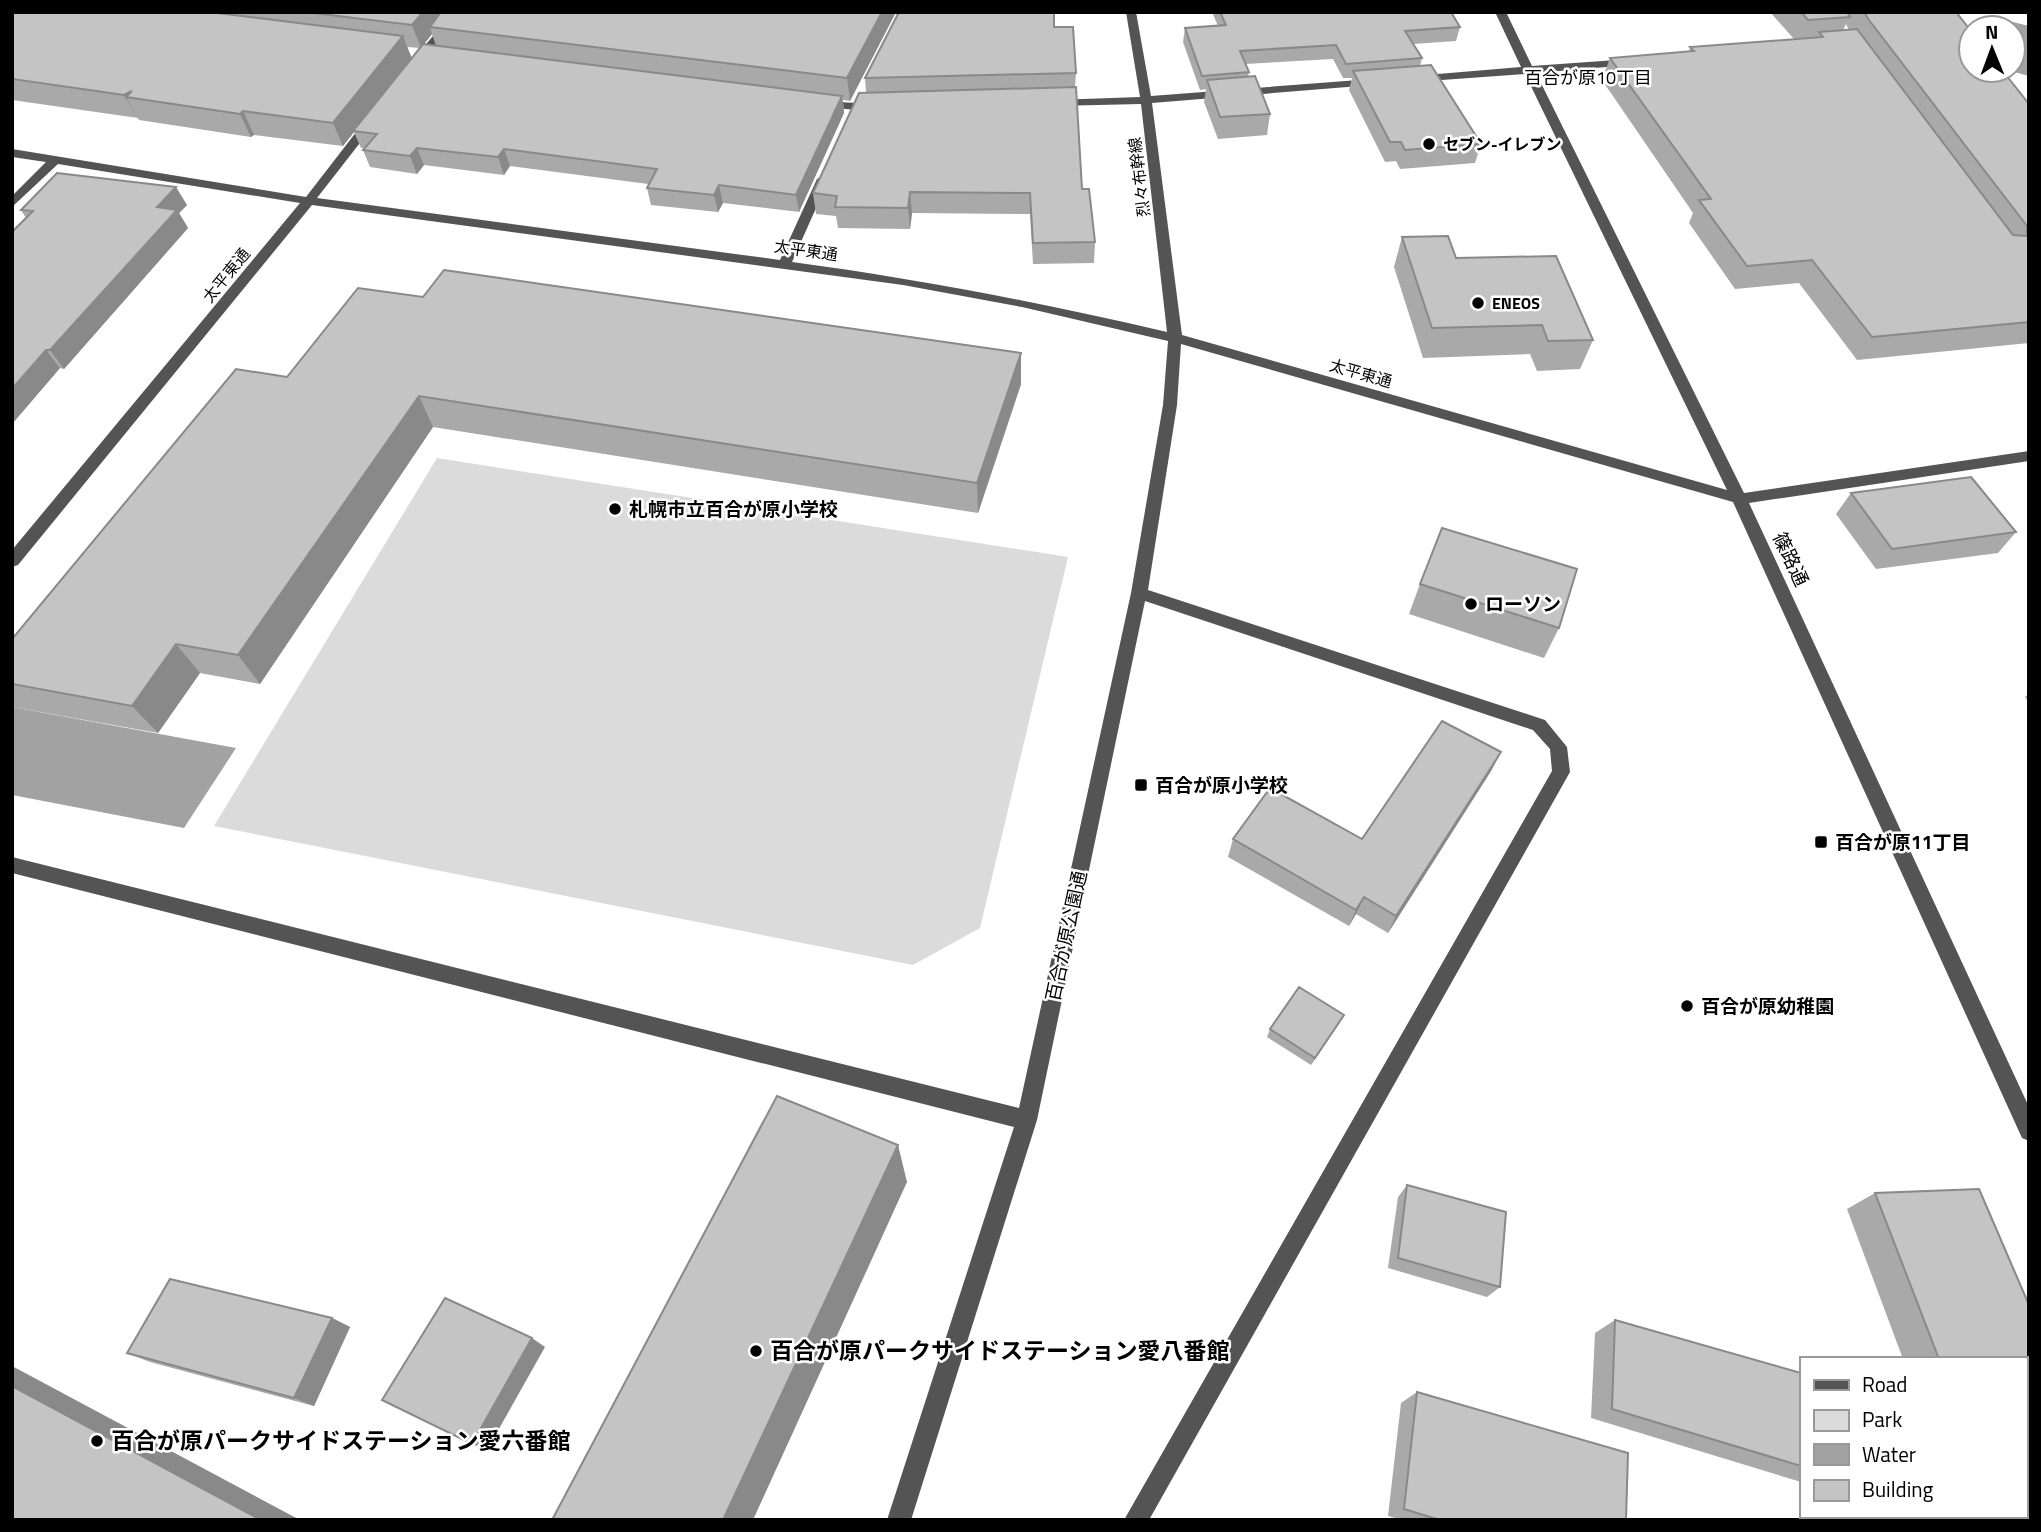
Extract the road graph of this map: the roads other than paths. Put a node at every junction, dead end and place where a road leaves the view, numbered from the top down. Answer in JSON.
{"nodes":[{"id":1,"x":458,"y":12,"type":"edge"},
{"id":2,"x":1131,"y":12,"type":"edge"},
{"id":3,"x":1500,"y":12,"type":"edge"},
{"id":4,"x":409,"y":53,"type":"edge"},
{"id":5,"x":423,"y":55,"type":"junction"},
{"id":6,"x":436,"y":56,"type":"edge"},
{"id":7,"x":1643,"y":61,"type":"edge"},
{"id":8,"x":1530,"y":70,"type":"junction"},
{"id":9,"x":406,"y":76,"type":"edge"},
{"id":10,"x":1407,"y":79,"type":"edge"},
{"id":11,"x":1379,"y":82,"type":"edge"},
{"id":12,"x":861,"y":96,"type":"edge"},
{"id":13,"x":1146,"y":100,"type":"junction"},
{"id":14,"x":801,"y":102,"type":"edge"},
{"id":15,"x":1035,"y":103,"type":"edge"},
{"id":16,"x":883,"y":107,"type":"edge"},
{"id":17,"x":381,"y":108,"type":"edge"},
{"id":18,"x":852,"y":114,"type":"junction"},
{"id":19,"x":12,"y":153,"type":"edge"},
{"id":20,"x":56,"y":159,"type":"junction"},
{"id":21,"x":827,"y":169,"type":"edge"},
{"id":22,"x":309,"y":201,"type":"junction"},
{"id":23,"x":12,"y":203,"type":"edge"},
{"id":24,"x":784,"y":265,"type":"junction"},
{"id":25,"x":1175,"y":338,"type":"junction"},
{"id":26,"x":2029,"y":456,"type":"edge"},
{"id":27,"x":1740,"y":499,"type":"junction"},
{"id":28,"x":12,"y":561,"type":"edge"},
{"id":29,"x":1139,"y":593,"type":"junction"},
{"id":30,"x":12,"y":865,"type":"edge"},
{"id":31,"x":1027,"y":1120,"type":"junction"},
{"id":32,"x":2029,"y":1130,"type":"edge"},
{"id":33,"x":899,"y":1520,"type":"edge"},
{"id":34,"x":1136,"y":1520,"type":"edge"}],
"edges":[{"from":1,"to":5,"type":"street"},
{"from":2,"to":13,"type":"street","name":"烈々布幹線"},
{"from":3,"to":8,"type":"street","name":"篠路通"},
{"from":4,"to":5,"type":"street"},
{"from":5,"to":6,"type":"street"},
{"from":5,"to":9,"type":"street"},
{"from":7,"to":8,"type":"street"},
{"from":8,"to":10,"type":"street"},
{"from":8,"to":27,"type":"street","name":"篠路通"},
{"from":11,"to":13,"type":"street"},
{"from":12,"to":18,"type":"street"},
{"from":13,"to":15,"type":"street"},
{"from":13,"to":25,"type":"street","name":"烈々布幹線"},
{"from":14,"to":18,"type":"street"},
{"from":16,"to":18,"type":"street"},
{"from":17,"to":22,"type":"street"},
{"from":19,"to":20,"type":"street"},
{"from":20,"to":22,"type":"street"},
{"from":20,"to":23,"type":"street"},
{"from":21,"to":24,"type":"street"},
{"from":22,"to":24,"type":"street","name":"太平東通"},
{"from":22,"to":28,"type":"street","name":"太平東通"},
{"from":24,"to":25,"type":"street","name":"太平東通"},
{"from":25,"to":27,"type":"street","name":"太平東通"},
{"from":25,"to":29,"type":"street","name":"百合が原公園通"},
{"from":26,"to":27,"type":"street"},
{"from":27,"to":32,"type":"street","name":"篠路通"},
{"from":29,"to":31,"type":"street","name":"百合が原公園通"},
{"from":29,"to":34,"type":"street"},
{"from":30,"to":31,"type":"street"},
{"from":31,"to":33,"type":"street","name":"百合が原公園通"}]}
